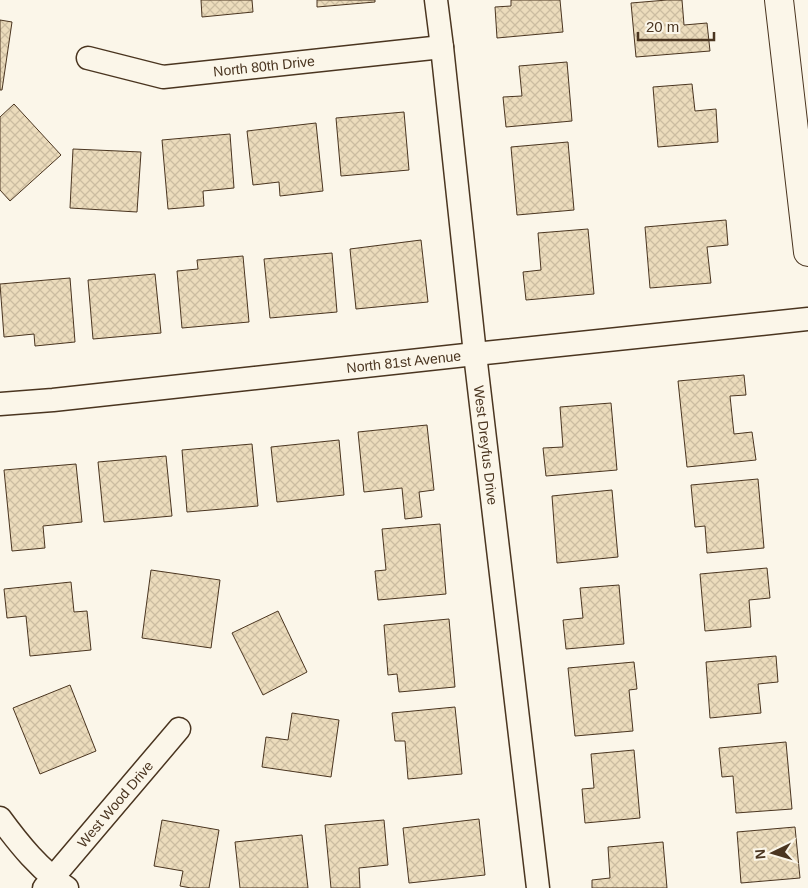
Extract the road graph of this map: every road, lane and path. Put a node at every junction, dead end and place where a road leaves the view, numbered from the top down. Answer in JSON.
{"nodes":[{"id":1,"x":436,"y":0,"type":"edge"},
{"id":2,"x":779,"y":0,"type":"edge"},
{"id":3,"x":442,"y":47,"type":"junction"},
{"id":4,"x":88,"y":58,"type":"dead end"},
{"id":5,"x":808,"y":252,"type":"edge"},
{"id":6,"x":808,"y":319,"type":"edge"},
{"id":7,"x":475,"y":354,"type":"junction"},
{"id":8,"x":0,"y":404,"type":"edge"},
{"id":9,"x":179,"y":729,"type":"dead end"},
{"id":10,"x":0,"y":818,"type":"edge"},
{"id":11,"x":54,"y":885,"type":"edge"},
{"id":12,"x":538,"y":888,"type":"edge"}],
"edges":[{"from":1,"to":3,"type":"street","name":"West Dreyfus Drive"},
{"from":2,"to":5,"type":"street"},
{"from":3,"to":4,"type":"street","name":"North 80th Drive"},
{"from":3,"to":7,"type":"street","name":"West Dreyfus Drive"},
{"from":6,"to":7,"type":"street","name":"North 81st Avenue"},
{"from":7,"to":8,"type":"street","name":"North 81st Avenue"},
{"from":7,"to":12,"type":"street","name":"West Dreyfus Drive"},
{"from":9,"to":11,"type":"street","name":"West Wood Drive"},
{"from":10,"to":11,"type":"street","name":"West Wood Drive"}]}
